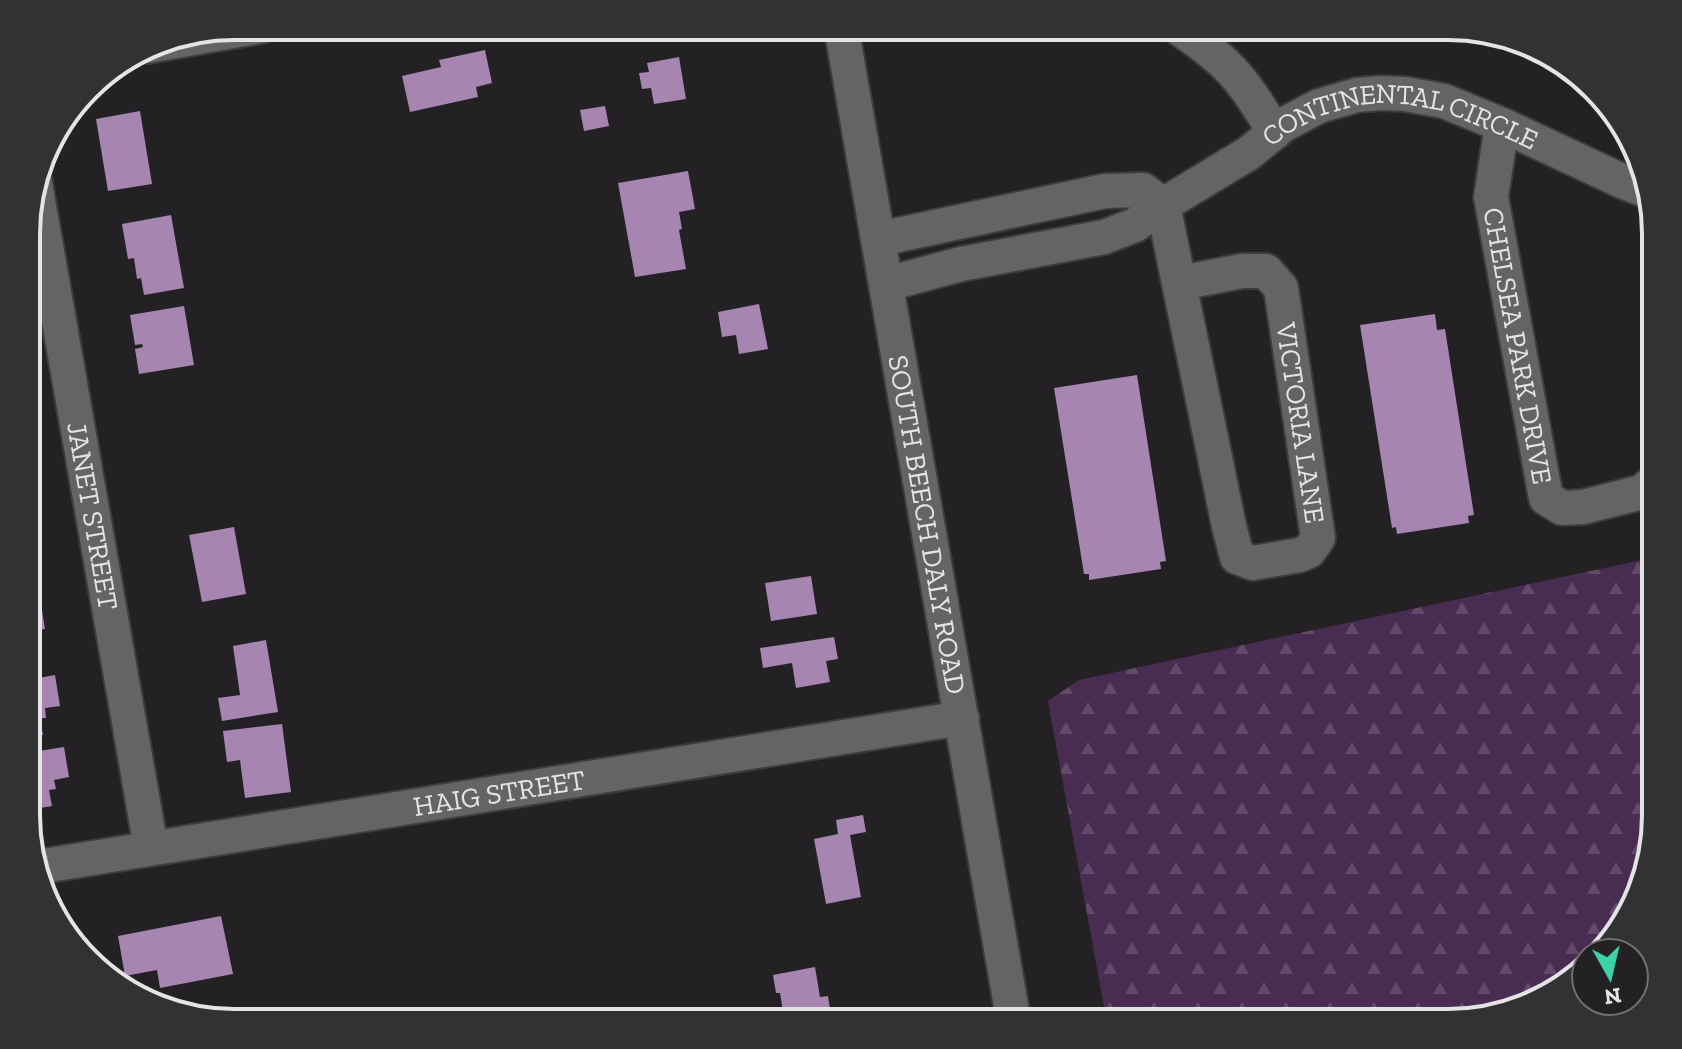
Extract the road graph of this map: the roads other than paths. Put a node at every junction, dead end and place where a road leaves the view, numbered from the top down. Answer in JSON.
{"nodes":[{"id":1,"x":843,"y":40,"type":"edge"},
{"id":2,"x":1196,"y":40,"type":"edge"},
{"id":3,"x":1502,"y":125,"type":"junction"},
{"id":4,"x":1275,"y":132,"type":"junction"},
{"id":5,"x":1635,"y":186,"type":"edge"},
{"id":6,"x":1163,"y":205,"type":"junction"},
{"id":7,"x":41,"y":219,"type":"edge"},
{"id":8,"x":879,"y":239,"type":"junction"},
{"id":9,"x":1180,"y":283,"type":"junction"},
{"id":10,"x":887,"y":284,"type":"junction"},
{"id":11,"x":1642,"y":492,"type":"edge"},
{"id":12,"x":962,"y":718,"type":"junction"},
{"id":13,"x":151,"y":848,"type":"junction"},
{"id":14,"x":47,"y":865,"type":"edge"},
{"id":15,"x":1012,"y":1009,"type":"edge"}],
"edges":[{"from":1,"to":8,"type":"street","name":"SOUTH BEECH DALY ROAD"},
{"from":2,"to":4,"type":"street"},
{"from":3,"to":4,"type":"street","name":"CONTINENTAL CIRCLE"},
{"from":3,"to":5,"type":"street","name":"CONTINENTAL CIRCLE"},
{"from":3,"to":11,"type":"street","name":"CHELSEA PARK DRIVE"},
{"from":4,"to":6,"type":"street","name":"CONTINENTAL CIRCLE"},
{"from":6,"to":8,"type":"street"},
{"from":6,"to":9,"type":"street","name":"VICTORIA LANE"},
{"from":6,"to":10,"type":"street","name":"CONTINENTAL CIRCLE"},
{"from":7,"to":13,"type":"street","name":"JANET STREET"},
{"from":8,"to":10,"type":"street","name":"SOUTH BEECH DALY ROAD"},
{"from":9,"to":9,"type":"street","name":"VICTORIA LANE"},
{"from":10,"to":12,"type":"street","name":"SOUTH BEECH DALY ROAD"},
{"from":12,"to":13,"type":"street","name":"HAIG STREET"},
{"from":12,"to":15,"type":"street","name":"SOUTH BEECH DALY ROAD"},
{"from":13,"to":14,"type":"street","name":"HAIG STREET"}]}
